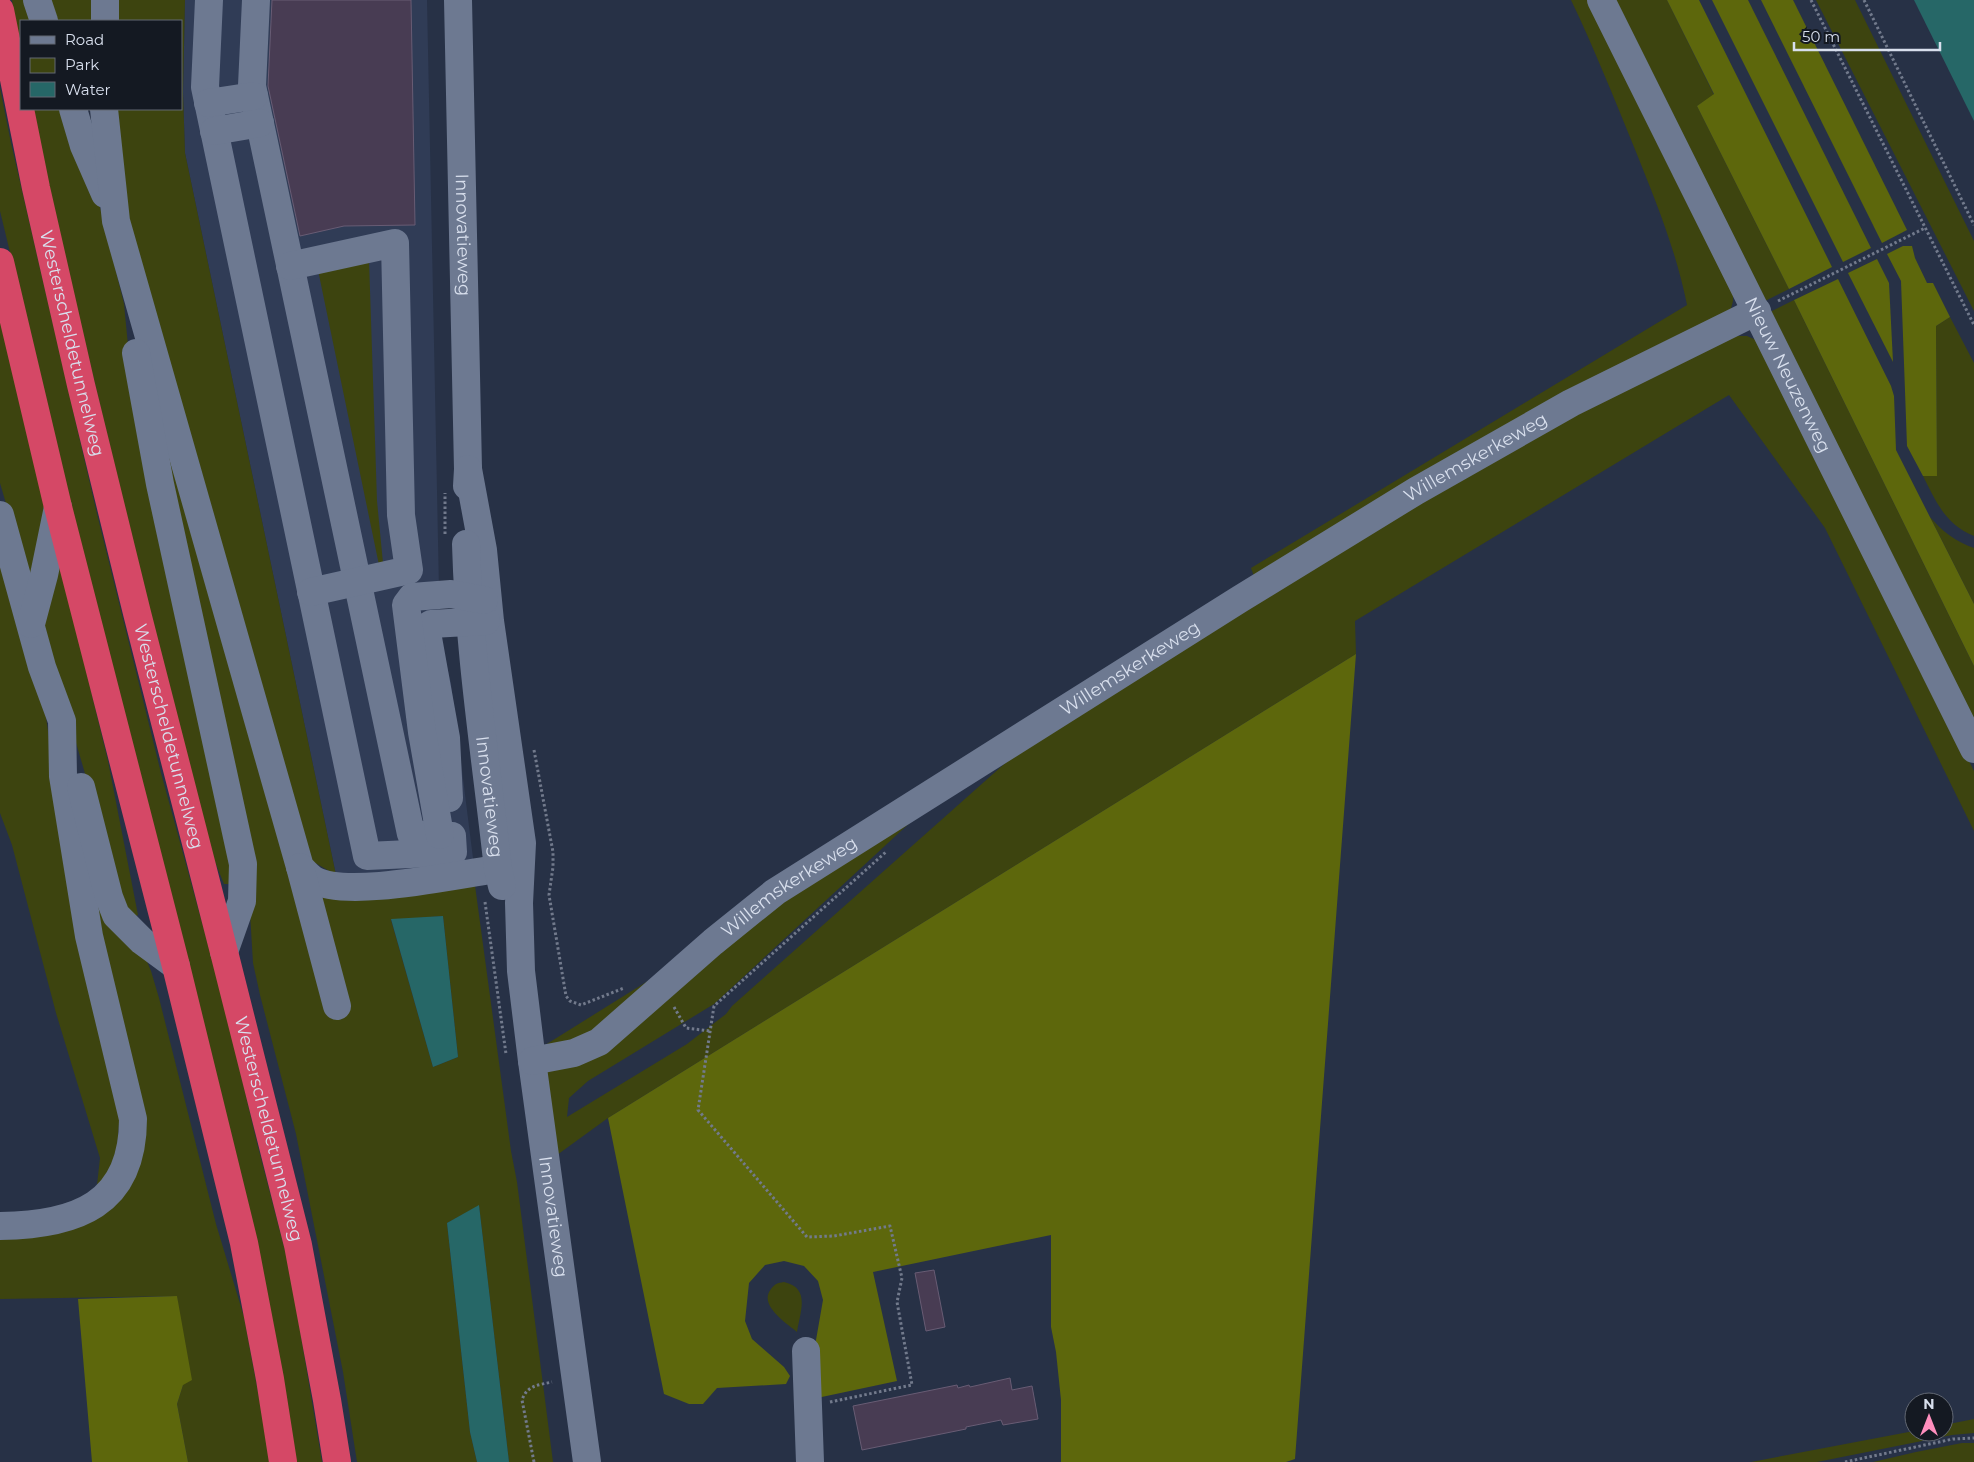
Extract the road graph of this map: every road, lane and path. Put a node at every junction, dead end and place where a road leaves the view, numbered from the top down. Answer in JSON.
{"nodes":[{"id":1,"x":36,"y":0,"type":"edge"},
{"id":2,"x":105,"y":0,"type":"edge"},
{"id":3,"x":209,"y":0,"type":"edge"},
{"id":4,"x":256,"y":0,"type":"edge"},
{"id":5,"x":458,"y":0,"type":"edge"},
{"id":6,"x":1601,"y":0,"type":"edge"},
{"id":7,"x":1811,"y":0,"type":"edge"},
{"id":8,"x":1864,"y":0,"type":"edge"},
{"id":9,"x":0,"y":10,"type":"edge"},
{"id":10,"x":44,"y":20,"type":"edge"},
{"id":11,"x":105,"y":20,"type":"edge"},
{"id":12,"x":254,"y":96,"type":"junction"},
{"id":13,"x":208,"y":103,"type":"junction"},
{"id":14,"x":20,"y":109,"type":"edge"},
{"id":15,"x":20,"y":110,"type":"edge"},
{"id":16,"x":73,"y":110,"type":"edge"},
{"id":17,"x":104,"y":110,"type":"edge"},
{"id":18,"x":260,"y":123,"type":"junction"},
{"id":19,"x":214,"y":131,"type":"junction"},
{"id":20,"x":116,"y":220,"type":"junction"},
{"id":21,"x":1974,"y":225,"type":"edge"},
{"id":22,"x":1925,"y":228,"type":"junction"},
{"id":23,"x":0,"y":262,"type":"edge"},
{"id":24,"x":290,"y":266,"type":"junction"},
{"id":25,"x":1757,"y":311,"type":"junction"},
{"id":26,"x":1974,"y":325,"type":"edge"},
{"id":27,"x":58,"y":507,"type":"junction"},
{"id":28,"x":0,"y":515,"type":"edge"},
{"id":29,"x":357,"y":582,"type":"junction"},
{"id":30,"x":311,"y":592,"type":"junction"},
{"id":31,"x":479,"y":610,"type":"junction"},
{"id":32,"x":31,"y":624,"type":"junction"},
{"id":33,"x":62,"y":721,"type":"junction"},
{"id":34,"x":533,"y":745,"type":"dead end"},
{"id":35,"x":1974,"y":749,"type":"edge"},
{"id":36,"x":446,"y":835,"type":"junction"},
{"id":37,"x":894,"y":846,"type":"dead end"},
{"id":38,"x":300,"y":867,"type":"junction"},
{"id":39,"x":509,"y":874,"type":"junction"},
{"id":40,"x":224,"y":952,"type":"junction"},
{"id":41,"x":176,"y":966,"type":"junction"},
{"id":42,"x":630,"y":986,"type":"dead end"},
{"id":43,"x":662,"y":987,"type":"junction"},
{"id":44,"x":337,"y":1006,"type":"dead end"},
{"id":45,"x":710,"y":1031,"type":"junction"},
{"id":46,"x":532,"y":1061,"type":"junction"},
{"id":47,"x":0,"y":1226,"type":"edge"},
{"id":48,"x":806,"y":1351,"type":"dead end"},
{"id":49,"x":552,"y":1382,"type":"dead end"},
{"id":50,"x":808,"y":1406,"type":"junction"},
{"id":51,"x":1974,"y":1438,"type":"edge"},
{"id":52,"x":284,"y":1462,"type":"edge"},
{"id":53,"x":337,"y":1462,"type":"edge"},
{"id":54,"x":534,"y":1462,"type":"edge"},
{"id":55,"x":587,"y":1462,"type":"edge"},
{"id":56,"x":810,"y":1462,"type":"edge"},
{"id":57,"x":1845,"y":1462,"type":"edge"}],
"edges":[{"from":1,"to":10,"type":"street"},
{"from":2,"to":11,"type":"street"},
{"from":3,"to":13,"type":"street"},
{"from":4,"to":12,"type":"street"},
{"from":5,"to":31,"type":"street","name":"Innovatieweg"},
{"from":6,"to":25,"type":"street","name":"Nieuw Neuzenweg"},
{"from":7,"to":22,"type":"path"},
{"from":8,"to":21,"type":"path"},
{"from":9,"to":14,"type":"highway","name":"Westerscheldetunnelweg"},
{"from":12,"to":13,"type":"street"},
{"from":12,"to":18,"type":"street"},
{"from":13,"to":19,"type":"street"},
{"from":15,"to":40,"type":"highway","name":"Westerscheldetunnelweg"},
{"from":16,"to":20,"type":"street"},
{"from":17,"to":20,"type":"street"},
{"from":18,"to":19,"type":"street"},
{"from":18,"to":24,"type":"street"},
{"from":19,"to":30,"type":"street"},
{"from":20,"to":38,"type":"street"},
{"from":20,"to":40,"type":"street"},
{"from":22,"to":25,"type":"path"},
{"from":22,"to":26,"type":"path"},
{"from":23,"to":27,"type":"highway"},
{"from":24,"to":29,"type":"street"},
{"from":24,"to":29,"type":"street"},
{"from":25,"to":35,"type":"street","name":"Nieuw Neuzenweg"},
{"from":25,"to":43,"type":"street","name":"Willemskerkeweg"},
{"from":27,"to":32,"type":"street"},
{"from":27,"to":41,"type":"highway"},
{"from":28,"to":32,"type":"street"},
{"from":29,"to":30,"type":"street"},
{"from":29,"to":36,"type":"street"},
{"from":30,"to":36,"type":"street"},
{"from":31,"to":36,"type":"street"},
{"from":31,"to":39,"type":"street","name":"Innovatieweg"},
{"from":32,"to":33,"type":"street"},
{"from":33,"to":41,"type":"street"},
{"from":33,"to":47,"type":"street"},
{"from":34,"to":42,"type":"path"},
{"from":37,"to":45,"type":"path"},
{"from":38,"to":39,"type":"street"},
{"from":38,"to":44,"type":"street"},
{"from":39,"to":46,"type":"street","name":"Innovatieweg"},
{"from":40,"to":53,"type":"highway","name":"Westerscheldetunnelweg"},
{"from":41,"to":52,"type":"highway"},
{"from":43,"to":45,"type":"path"},
{"from":43,"to":46,"type":"street","name":"Willemskerkeweg"},
{"from":45,"to":50,"type":"path"},
{"from":46,"to":55,"type":"street","name":"Innovatieweg"},
{"from":48,"to":50,"type":"street"},
{"from":49,"to":54,"type":"path"},
{"from":50,"to":56,"type":"street"},
{"from":51,"to":57,"type":"path"}]}
